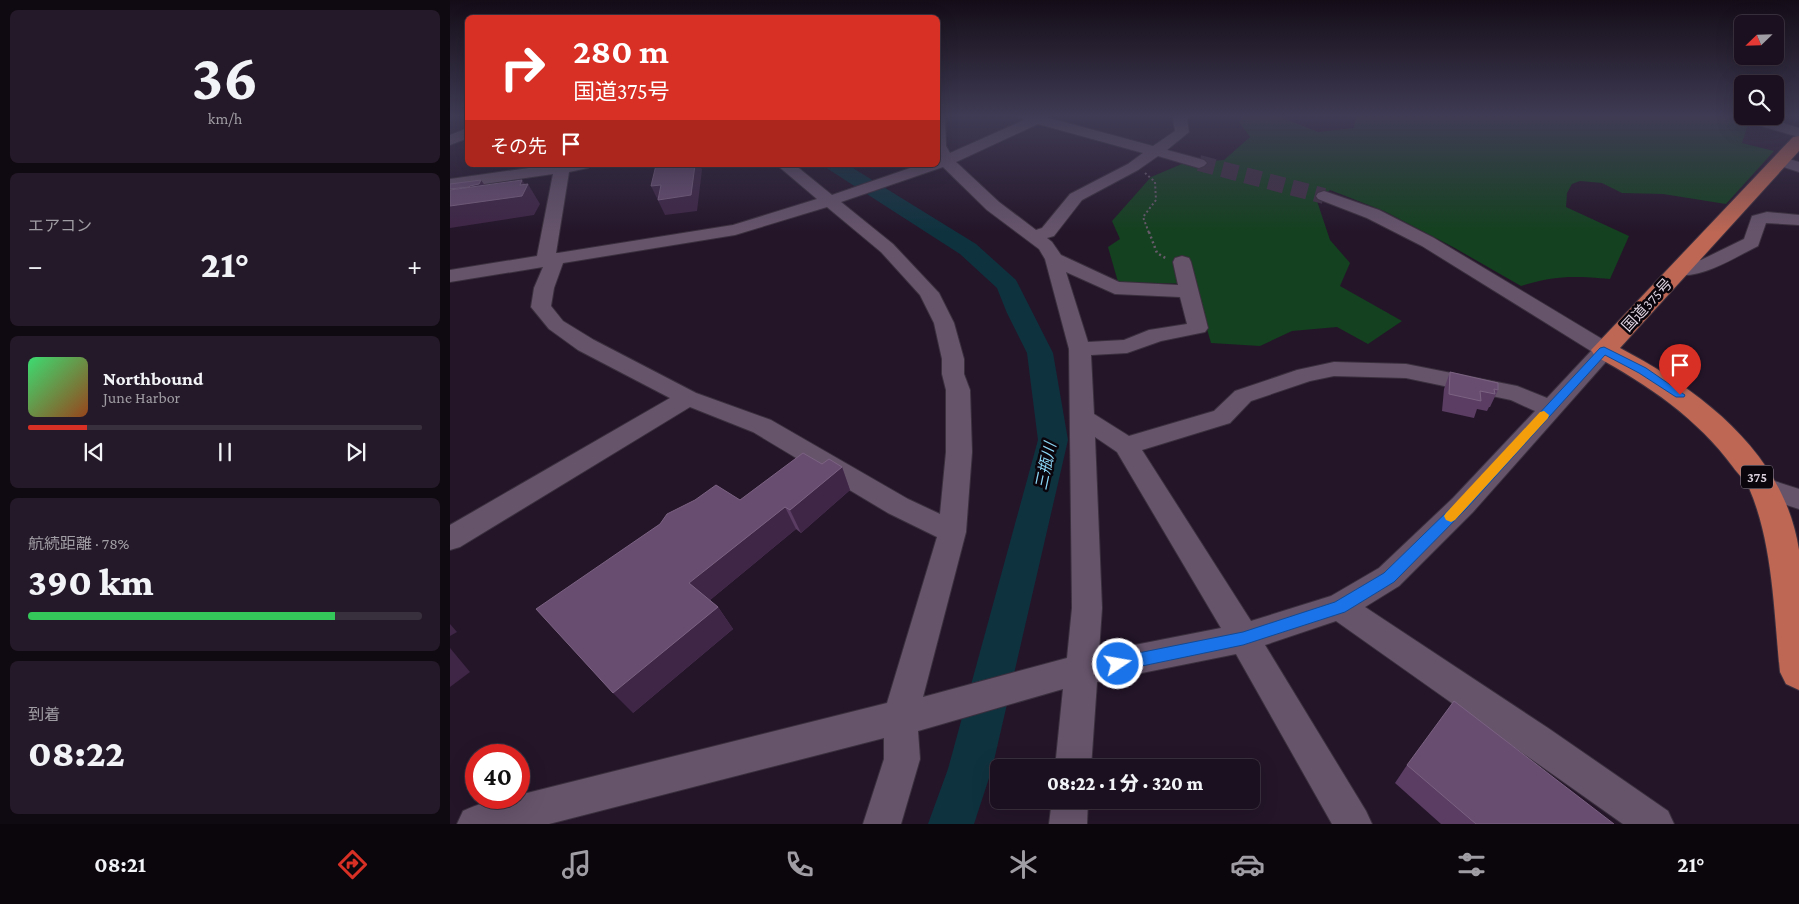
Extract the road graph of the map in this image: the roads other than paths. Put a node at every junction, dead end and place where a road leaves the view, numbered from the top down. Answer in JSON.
{"nodes":[{"id":1,"x":957,"y":154,"type":"edge"},
{"id":2,"x":1153,"y":154,"type":"edge"},
{"id":3,"x":1170,"y":154,"type":"edge"},
{"id":4,"x":940,"y":163,"type":"edge"},
{"id":5,"x":1200,"y":163,"type":"tunnel mouth"},
{"id":6,"x":940,"y":164,"type":"edge"},
{"id":7,"x":1789,"y":164,"type":"edge"},
{"id":8,"x":555,"y":167,"type":"edge"},
{"id":9,"x":561,"y":167,"type":"edge"},
{"id":10,"x":787,"y":167,"type":"edge"},
{"id":11,"x":887,"y":167,"type":"edge"},
{"id":12,"x":927,"y":167,"type":"edge"},
{"id":13,"x":900,"y":176,"type":"junction"},
{"id":14,"x":450,"y":184,"type":"edge"},
{"id":15,"x":1324,"y":196,"type":"tunnel mouth"},
{"id":16,"x":829,"y":201,"type":"junction"},
{"id":17,"x":1799,"y":220,"type":"edge"},
{"id":18,"x":1033,"y":238,"type":"junction"},
{"id":19,"x":551,"y":259,"type":"junction"},
{"id":20,"x":1054,"y":259,"type":"junction"},
{"id":21,"x":1182,"y":262,"type":"road end"},
{"id":22,"x":1680,"y":270,"type":"junction"},
{"id":23,"x":450,"y":276,"type":"edge"},
{"id":24,"x":1189,"y":291,"type":"junction"},
{"id":25,"x":1080,"y":349,"type":"junction"},
{"id":26,"x":1604,"y":350,"type":"junction"},
{"id":27,"x":688,"y":398,"type":"junction"},
{"id":28,"x":1550,"y":408,"type":"junction"},
{"id":29,"x":1081,"y":417,"type":"junction"},
{"id":30,"x":1126,"y":446,"type":"junction"},
{"id":31,"x":1765,"y":488,"type":"junction"},
{"id":32,"x":1799,"y":499,"type":"edge"},
{"id":33,"x":952,"y":532,"type":"junction"},
{"id":34,"x":450,"y":539,"type":"edge"},
{"id":35,"x":1340,"y":607,"type":"junction"},
{"id":36,"x":1243,"y":638,"type":"junction"},
{"id":37,"x":1073,"y":672,"type":"junction"},
{"id":38,"x":1799,"y":672,"type":"edge"},
{"id":39,"x":913,"y":715,"type":"junction"},
{"id":40,"x":1073,"y":759,"type":"edge"},
{"id":41,"x":1069,"y":809,"type":"edge"},
{"id":42,"x":476,"y":824,"type":"edge"},
{"id":43,"x":882,"y":824,"type":"edge"},
{"id":44,"x":1068,"y":824,"type":"edge"},
{"id":45,"x":1353,"y":824,"type":"edge"},
{"id":46,"x":1655,"y":824,"type":"edge"}],
"edges":[{"from":1,"to":4,"type":"street"},
{"from":2,"to":18,"type":"street"},
{"from":3,"to":5,"type":"street"},
{"from":6,"to":18,"type":"street"},
{"from":7,"to":22,"type":"highway","name":"国道375号"},
{"from":8,"to":14,"type":"street"},
{"from":9,"to":19,"type":"street"},
{"from":10,"to":16,"type":"street"},
{"from":11,"to":13,"type":"street"},
{"from":12,"to":13,"type":"street"},
{"from":13,"to":16,"type":"street"},
{"from":15,"to":26,"type":"street"},
{"from":16,"to":19,"type":"street"},
{"from":16,"to":33,"type":"street"},
{"from":17,"to":22,"type":"street"},
{"from":18,"to":20,"type":"street"},
{"from":19,"to":23,"type":"street"},
{"from":19,"to":27,"type":"street"},
{"from":20,"to":24,"type":"street"},
{"from":20,"to":25,"type":"street"},
{"from":21,"to":24,"type":"street"},
{"from":22,"to":26,"type":"highway","name":"国道375号"},
{"from":24,"to":25,"type":"street"},
{"from":25,"to":29,"type":"street"},
{"from":26,"to":28,"type":"street"},
{"from":26,"to":31,"type":"highway","number":"375"},
{"from":27,"to":33,"type":"street"},
{"from":27,"to":34,"type":"street"},
{"from":28,"to":30,"type":"street"},
{"from":28,"to":35,"type":"street"},
{"from":29,"to":30,"type":"street"},
{"from":29,"to":37,"type":"street"},
{"from":30,"to":36,"type":"street"},
{"from":31,"to":32,"type":"street"},
{"from":31,"to":38,"type":"highway","number":"375"},
{"from":33,"to":39,"type":"street"},
{"from":35,"to":36,"type":"street"},
{"from":35,"to":46,"type":"street"},
{"from":36,"to":37,"type":"street"},
{"from":36,"to":45,"type":"street"},
{"from":37,"to":39,"type":"street"},
{"from":37,"to":40,"type":"street"},
{"from":39,"to":42,"type":"street"},
{"from":39,"to":43,"type":"street"},
{"from":41,"to":44,"type":"street"}]}
